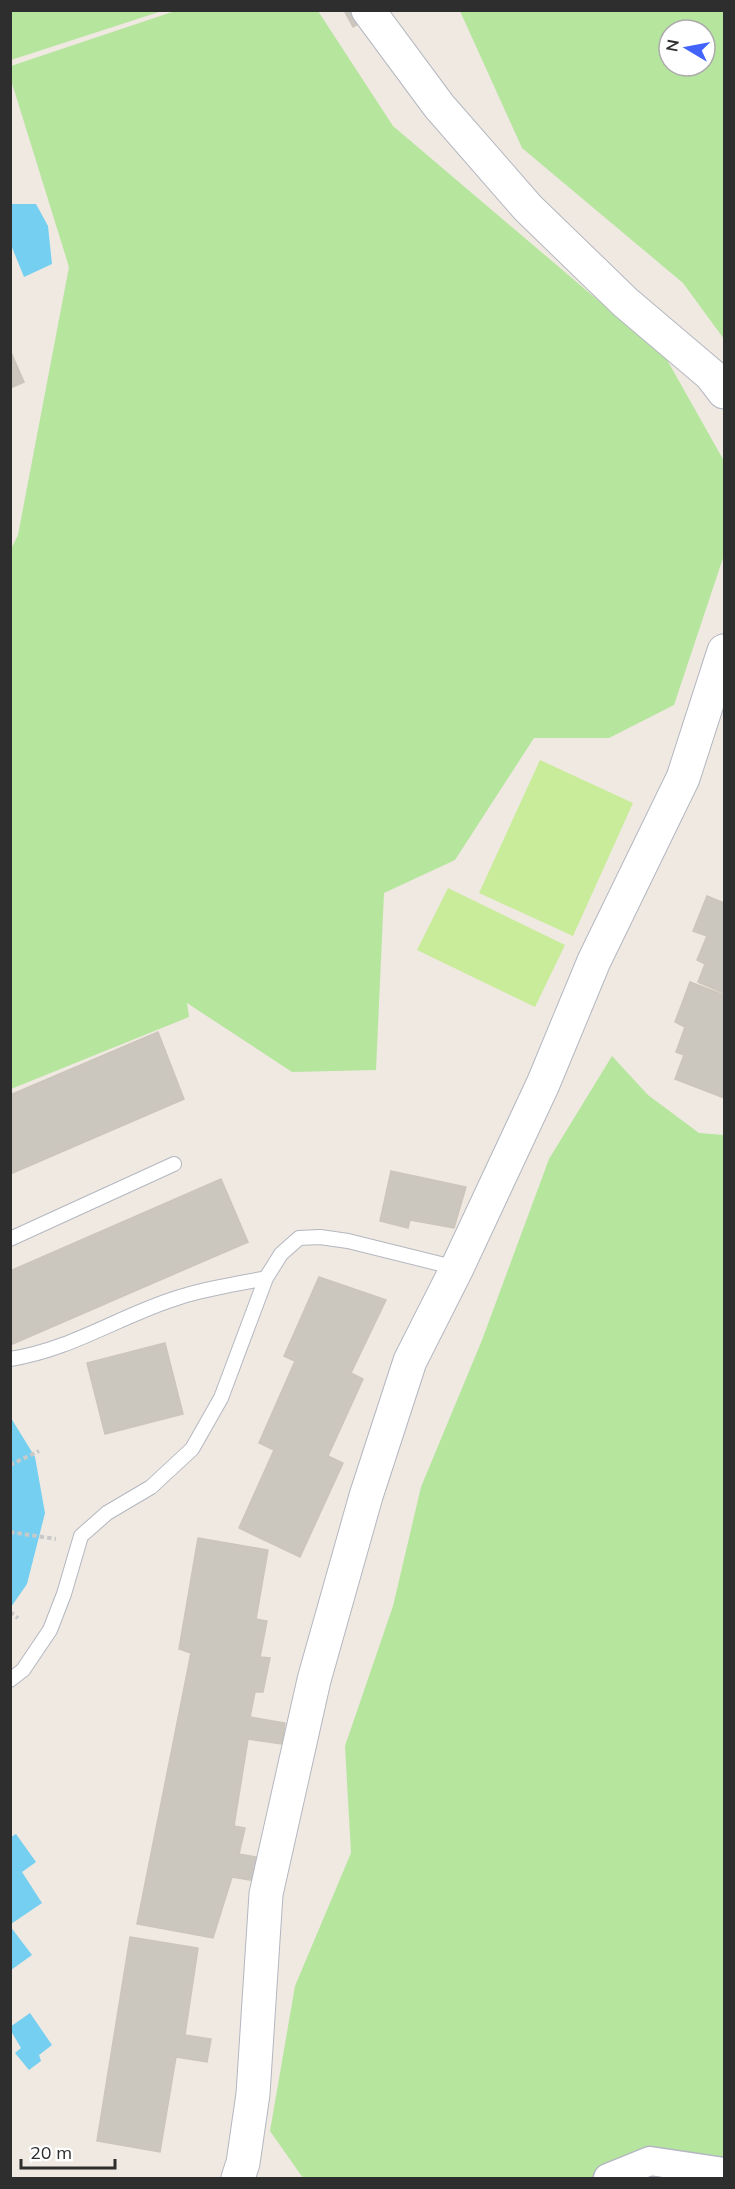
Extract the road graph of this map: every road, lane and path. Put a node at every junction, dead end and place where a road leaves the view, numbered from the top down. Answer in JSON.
{"nodes":[{"id":1,"x":368,"y":10,"type":"edge"},
{"id":2,"x":724,"y":392,"type":"edge"},
{"id":3,"x":724,"y":651,"type":"edge"},
{"id":4,"x":174,"y":1164,"type":"dead end"},
{"id":5,"x":10,"y":1239,"type":"edge"},
{"id":6,"x":457,"y":1268,"type":"junction"},
{"id":7,"x":266,"y":1278,"type":"junction"},
{"id":8,"x":10,"y":1359,"type":"edge"},
{"id":9,"x":39,"y":1451,"type":"dead end"},
{"id":10,"x":10,"y":1465,"type":"edge"},
{"id":11,"x":10,"y":1532,"type":"edge"},
{"id":12,"x":57,"y":1540,"type":"dead end"},
{"id":13,"x":10,"y":1612,"type":"edge"},
{"id":14,"x":18,"y":1618,"type":"dead end"},
{"id":15,"x":10,"y":1680,"type":"edge"},
{"id":16,"x":724,"y":2172,"type":"edge"},
{"id":17,"x":244,"y":2173,"type":"edge"},
{"id":18,"x":608,"y":2178,"type":"edge"}],
"edges":[{"from":1,"to":2,"type":"street"},
{"from":3,"to":6,"type":"street"},
{"from":4,"to":5,"type":"lane"},
{"from":6,"to":7,"type":"lane"},
{"from":6,"to":17,"type":"street"},
{"from":7,"to":8,"type":"lane"},
{"from":7,"to":15,"type":"lane"},
{"from":9,"to":10,"type":"path"},
{"from":11,"to":12,"type":"path"},
{"from":13,"to":14,"type":"path"},
{"from":16,"to":18,"type":"street"}]}
